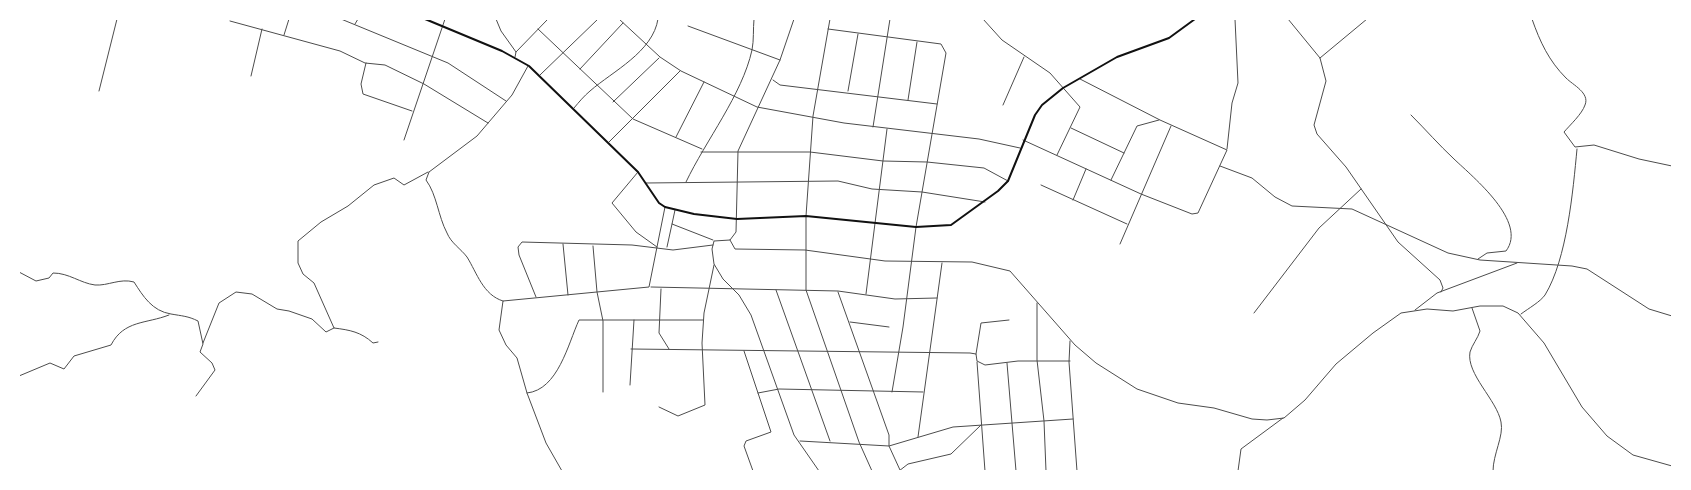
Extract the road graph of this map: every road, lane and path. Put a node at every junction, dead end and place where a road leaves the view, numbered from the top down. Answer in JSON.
{"nodes":[{"id":1,"x":118,"y":19,"type":"edge"},
{"id":2,"x":288,"y":19,"type":"edge"},
{"id":3,"x":342,"y":19,"type":"edge"},
{"id":4,"x":358,"y":19,"type":"edge"},
{"id":5,"x":425,"y":19,"type":"edge"},
{"id":6,"x":445,"y":19,"type":"edge"},
{"id":7,"x":496,"y":19,"type":"edge"},
{"id":8,"x":548,"y":19,"type":"edge"},
{"id":9,"x":598,"y":19,"type":"edge"},
{"id":10,"x":619,"y":19,"type":"edge"},
{"id":11,"x":658,"y":19,"type":"edge"},
{"id":12,"x":754,"y":19,"type":"edge"},
{"id":13,"x":794,"y":19,"type":"edge"},
{"id":14,"x":830,"y":19,"type":"edge"},
{"id":15,"x":890,"y":19,"type":"edge"},
{"id":16,"x":983,"y":19,"type":"edge"},
{"id":17,"x":1194,"y":19,"type":"edge"},
{"id":18,"x":1235,"y":19,"type":"edge"},
{"id":19,"x":1288,"y":19,"type":"edge"},
{"id":20,"x":1367,"y":19,"type":"edge"},
{"id":21,"x":1532,"y":19,"type":"edge"},
{"id":22,"x":230,"y":21,"type":"dead end"},
{"id":23,"x":623,"y":22,"type":"junction"},
{"id":24,"x":355,"y":24,"type":"junction"},
{"id":25,"x":442,"y":26,"type":"junction"},
{"id":26,"x":688,"y":26,"type":"dead end"},
{"id":27,"x":262,"y":28,"type":"junction"},
{"id":28,"x":828,"y":29,"type":"junction"},
{"id":29,"x":538,"y":30,"type":"junction"},
{"id":30,"x":858,"y":33,"type":"junction"},
{"id":31,"x":284,"y":34,"type":"junction"},
{"id":32,"x":887,"y":37,"type":"junction"},
{"id":33,"x":917,"y":41,"type":"junction"},
{"id":34,"x":646,"y":44,"type":"junction"},
{"id":35,"x":752,"y":49,"type":"junction"},
{"id":36,"x":516,"y":52,"type":"junction"},
{"id":37,"x":563,"y":54,"type":"junction"},
{"id":38,"x":433,"y":56,"type":"junction"},
{"id":39,"x":660,"y":57,"type":"junction"},
{"id":40,"x":1025,"y":57,"type":"junction"},
{"id":41,"x":515,"y":58,"type":"junction"},
{"id":42,"x":1320,"y":58,"type":"junction"},
{"id":43,"x":780,"y":60,"type":"junction"},
{"id":44,"x":366,"y":63,"type":"junction"},
{"id":45,"x":529,"y":66,"type":"junction"},
{"id":46,"x":580,"y":69,"type":"junction"},
{"id":47,"x":681,"y":71,"type":"junction"},
{"id":48,"x":251,"y":76,"type":"dead end"},
{"id":49,"x":540,"y":76,"type":"junction"},
{"id":50,"x":1078,"y":79,"type":"junction"},
{"id":51,"x":772,"y":80,"type":"junction"},
{"id":52,"x":704,"y":81,"type":"junction"},
{"id":53,"x":424,"y":84,"type":"junction"},
{"id":54,"x":598,"y":84,"type":"junction"},
{"id":55,"x":1063,"y":88,"type":"junction"},
{"id":56,"x":818,"y":89,"type":"junction"},
{"id":57,"x":99,"y":91,"type":"dead end"},
{"id":58,"x":848,"y":93,"type":"junction"},
{"id":59,"x":734,"y":95,"type":"junction"},
{"id":60,"x":878,"y":96,"type":"junction"},
{"id":61,"x":908,"y":100,"type":"junction"},
{"id":62,"x":506,"y":102,"type":"junction"},
{"id":63,"x":613,"y":102,"type":"junction"},
{"id":64,"x":937,"y":104,"type":"junction"},
{"id":65,"x":1003,"y":105,"type":"dead end"},
{"id":66,"x":757,"y":107,"type":"junction"},
{"id":67,"x":574,"y":108,"type":"junction"},
{"id":68,"x":413,"y":112,"type":"junction"},
{"id":69,"x":1411,"y":115,"type":"dead end"},
{"id":70,"x":813,"y":116,"type":"junction"},
{"id":71,"x":633,"y":119,"type":"junction"},
{"id":72,"x":1160,"y":120,"type":"junction"},
{"id":73,"x":488,"y":124,"type":"junction"},
{"id":74,"x":1171,"y":125,"type":"junction"},
{"id":75,"x":873,"y":126,"type":"junction"},
{"id":76,"x":1070,"y":127,"type":"junction"},
{"id":77,"x":887,"y":128,"type":"junction"},
{"id":78,"x":932,"y":133,"type":"junction"},
{"id":79,"x":676,"y":138,"type":"junction"},
{"id":80,"x":404,"y":140,"type":"dead end"},
{"id":81,"x":1023,"y":140,"type":"junction"},
{"id":82,"x":609,"y":142,"type":"junction"},
{"id":83,"x":1020,"y":148,"type":"junction"},
{"id":84,"x":1578,"y":148,"type":"junction"},
{"id":85,"x":702,"y":149,"type":"junction"},
{"id":86,"x":1227,"y":150,"type":"junction"},
{"id":87,"x":701,"y":152,"type":"junction"},
{"id":88,"x":738,"y":152,"type":"junction"},
{"id":89,"x":810,"y":152,"type":"junction"},
{"id":90,"x":1124,"y":153,"type":"junction"},
{"id":91,"x":1057,"y":155,"type":"junction"},
{"id":92,"x":883,"y":161,"type":"junction"},
{"id":93,"x":927,"y":162,"type":"junction"},
{"id":94,"x":1220,"y":166,"type":"junction"},
{"id":95,"x":1672,"y":166,"type":"edge"},
{"id":96,"x":1086,"y":169,"type":"junction"},
{"id":97,"x":429,"y":172,"type":"junction"},
{"id":98,"x":638,"y":172,"type":"junction"},
{"id":99,"x":1111,"y":180,"type":"junction"},
{"id":100,"x":808,"y":181,"type":"junction"},
{"id":101,"x":1008,"y":181,"type":"junction"},
{"id":102,"x":736,"y":182,"type":"junction"},
{"id":103,"x":646,"y":183,"type":"junction"},
{"id":104,"x":685,"y":183,"type":"junction"},
{"id":105,"x":1041,"y":185,"type":"dead end"},
{"id":106,"x":1362,"y":188,"type":"junction"},
{"id":107,"x":879,"y":190,"type":"junction"},
{"id":108,"x":922,"y":192,"type":"junction"},
{"id":109,"x":1141,"y":194,"type":"junction"},
{"id":110,"x":1073,"y":200,"type":"junction"},
{"id":111,"x":984,"y":202,"type":"junction"},
{"id":112,"x":665,"y":207,"type":"junction"},
{"id":113,"x":1342,"y":208,"type":"junction"},
{"id":114,"x":675,"y":210,"type":"junction"},
{"id":115,"x":806,"y":216,"type":"junction"},
{"id":116,"x":737,"y":219,"type":"junction"},
{"id":117,"x":672,"y":224,"type":"junction"},
{"id":118,"x":874,"y":224,"type":"junction"},
{"id":119,"x":1128,"y":224,"type":"junction"},
{"id":120,"x":1386,"y":224,"type":"junction"},
{"id":121,"x":916,"y":227,"type":"junction"},
{"id":122,"x":730,"y":240,"type":"junction"},
{"id":123,"x":714,"y":241,"type":"junction"},
{"id":124,"x":563,"y":244,"type":"junction"},
{"id":125,"x":1120,"y":244,"type":"dead end"},
{"id":126,"x":593,"y":245,"type":"junction"},
{"id":127,"x":713,"y":245,"type":"junction"},
{"id":128,"x":657,"y":248,"type":"junction"},
{"id":129,"x":667,"y":249,"type":"junction"},
{"id":130,"x":805,"y":250,"type":"junction"},
{"id":131,"x":870,"y":259,"type":"junction"},
{"id":132,"x":1478,"y":259,"type":"junction"},
{"id":133,"x":912,"y":262,"type":"junction"},
{"id":134,"x":942,"y":262,"type":"junction"},
{"id":135,"x":1518,"y":263,"type":"junction"},
{"id":136,"x":714,"y":264,"type":"junction"},
{"id":137,"x":1557,"y":266,"type":"junction"},
{"id":138,"x":19,"y":272,"type":"edge"},
{"id":139,"x":650,"y":287,"type":"junction"},
{"id":140,"x":661,"y":287,"type":"junction"},
{"id":141,"x":710,"y":288,"type":"junction"},
{"id":142,"x":732,"y":289,"type":"junction"},
{"id":143,"x":776,"y":290,"type":"junction"},
{"id":144,"x":806,"y":290,"type":"junction"},
{"id":145,"x":838,"y":291,"type":"junction"},
{"id":146,"x":597,"y":292,"type":"junction"},
{"id":147,"x":1441,"y":292,"type":"junction"},
{"id":148,"x":568,"y":295,"type":"junction"},
{"id":149,"x":866,"y":295,"type":"junction"},
{"id":150,"x":536,"y":297,"type":"junction"},
{"id":151,"x":937,"y":298,"type":"junction"},
{"id":152,"x":907,"y":299,"type":"junction"},
{"id":153,"x":503,"y":302,"type":"junction"},
{"id":154,"x":1037,"y":302,"type":"junction"},
{"id":155,"x":1472,"y":308,"type":"junction"},
{"id":156,"x":1415,"y":310,"type":"junction"},
{"id":157,"x":1254,"y":313,"type":"dead end"},
{"id":158,"x":170,"y":314,"type":"junction"},
{"id":159,"x":1520,"y":315,"type":"junction"},
{"id":160,"x":1672,"y":316,"type":"edge"},
{"id":161,"x":603,"y":319,"type":"junction"},
{"id":162,"x":634,"y":319,"type":"junction"},
{"id":163,"x":658,"y":320,"type":"junction"},
{"id":164,"x":703,"y":320,"type":"junction"},
{"id":165,"x":1009,"y":320,"type":"dead end"},
{"id":166,"x":849,"y":322,"type":"junction"},
{"id":167,"x":889,"y":327,"type":"dead end"},
{"id":168,"x":334,"y":328,"type":"junction"},
{"id":169,"x":1070,"y":340,"type":"junction"},
{"id":170,"x":378,"y":342,"type":"dead end"},
{"id":171,"x":203,"y":344,"type":"junction"},
{"id":172,"x":670,"y":349,"type":"junction"},
{"id":173,"x":702,"y":349,"type":"junction"},
{"id":174,"x":631,"y":350,"type":"junction"},
{"id":175,"x":744,"y":350,"type":"junction"},
{"id":176,"x":765,"y":350,"type":"junction"},
{"id":177,"x":798,"y":350,"type":"junction"},
{"id":178,"x":826,"y":351,"type":"junction"},
{"id":179,"x":860,"y":351,"type":"junction"},
{"id":180,"x":899,"y":353,"type":"junction"},
{"id":181,"x":929,"y":353,"type":"junction"},
{"id":182,"x":976,"y":354,"type":"junction"},
{"id":183,"x":1037,"y":360,"type":"junction"},
{"id":184,"x":976,"y":361,"type":"junction"},
{"id":185,"x":1070,"y":361,"type":"junction"},
{"id":186,"x":1007,"y":362,"type":"junction"},
{"id":187,"x":19,"y":376,"type":"edge"},
{"id":188,"x":630,"y":385,"type":"dead end"},
{"id":189,"x":779,"y":389,"type":"junction"},
{"id":190,"x":812,"y":390,"type":"junction"},
{"id":191,"x":840,"y":391,"type":"junction"},
{"id":192,"x":603,"y":392,"type":"dead end"},
{"id":193,"x":874,"y":392,"type":"junction"},
{"id":194,"x":892,"y":392,"type":"junction"},
{"id":195,"x":924,"y":392,"type":"junction"},
{"id":196,"x":527,"y":393,"type":"junction"},
{"id":197,"x":758,"y":393,"type":"junction"},
{"id":198,"x":196,"y":396,"type":"dead end"},
{"id":199,"x":659,"y":407,"type":"dead end"},
{"id":200,"x":1284,"y":418,"type":"junction"},
{"id":201,"x":1073,"y":419,"type":"junction"},
{"id":202,"x":1044,"y":420,"type":"junction"},
{"id":203,"x":1011,"y":423,"type":"junction"},
{"id":204,"x":982,"y":425,"type":"junction"},
{"id":205,"x":918,"y":437,"type":"junction"},
{"id":206,"x":799,"y":441,"type":"junction"},
{"id":207,"x":830,"y":441,"type":"junction"},
{"id":208,"x":859,"y":442,"type":"junction"},
{"id":209,"x":889,"y":446,"type":"junction"},
{"id":210,"x":1672,"y":466,"type":"edge"},
{"id":211,"x":562,"y":471,"type":"edge"},
{"id":212,"x":753,"y":471,"type":"edge"},
{"id":213,"x":819,"y":471,"type":"edge"},
{"id":214,"x":872,"y":471,"type":"edge"},
{"id":215,"x":900,"y":471,"type":"edge"},
{"id":216,"x":986,"y":471,"type":"edge"},
{"id":217,"x":1016,"y":471,"type":"edge"},
{"id":218,"x":1046,"y":471,"type":"edge"},
{"id":219,"x":1077,"y":471,"type":"edge"},
{"id":220,"x":1238,"y":471,"type":"edge"},
{"id":221,"x":1493,"y":471,"type":"edge"}],
"edges":[{"from":1,"to":57,"type":"street"},
{"from":2,"to":31,"type":"street"},
{"from":3,"to":24,"type":"street"},
{"from":4,"to":24,"type":"street"},
{"from":5,"to":25,"type":"main road"},
{"from":6,"to":25,"type":"street"},
{"from":7,"to":36,"type":"street"},
{"from":8,"to":29,"type":"street"},
{"from":9,"to":37,"type":"street"},
{"from":10,"to":23,"type":"street"},
{"from":11,"to":34,"type":"street"},
{"from":12,"to":35,"type":"street"},
{"from":13,"to":43,"type":"street"},
{"from":14,"to":28,"type":"street"},
{"from":15,"to":32,"type":"street"},
{"from":16,"to":40,"type":"street"},
{"from":17,"to":50,"type":"main road"},
{"from":18,"to":86,"type":"street"},
{"from":19,"to":42,"type":"street"},
{"from":20,"to":42,"type":"street"},
{"from":21,"to":84,"type":"street"},
{"from":22,"to":27,"type":"street"},
{"from":23,"to":34,"type":"street"},
{"from":23,"to":46,"type":"street"},
{"from":24,"to":38,"type":"street"},
{"from":25,"to":38,"type":"street"},
{"from":25,"to":41,"type":"main road"},
{"from":26,"to":35,"type":"street"},
{"from":27,"to":31,"type":"street"},
{"from":27,"to":48,"type":"street"},
{"from":28,"to":30,"type":"street"},
{"from":28,"to":56,"type":"street"},
{"from":29,"to":36,"type":"street"},
{"from":29,"to":37,"type":"street"},
{"from":30,"to":32,"type":"street"},
{"from":30,"to":58,"type":"street"},
{"from":31,"to":44,"type":"street"},
{"from":32,"to":33,"type":"street"},
{"from":32,"to":60,"type":"street"},
{"from":33,"to":61,"type":"street"},
{"from":33,"to":64,"type":"street"},
{"from":34,"to":39,"type":"street"},
{"from":34,"to":54,"type":"street"},
{"from":35,"to":43,"type":"street"},
{"from":35,"to":59,"type":"street"},
{"from":36,"to":41,"type":"street"},
{"from":37,"to":46,"type":"street"},
{"from":37,"to":49,"type":"street"},
{"from":38,"to":53,"type":"street"},
{"from":38,"to":62,"type":"street"},
{"from":39,"to":47,"type":"street"},
{"from":39,"to":63,"type":"street"},
{"from":40,"to":55,"type":"street"},
{"from":40,"to":65,"type":"street"},
{"from":41,"to":45,"type":"main road"},
{"from":42,"to":106,"type":"street"},
{"from":43,"to":51,"type":"street"},
{"from":44,"to":53,"type":"street"},
{"from":44,"to":68,"type":"street"},
{"from":45,"to":49,"type":"main road"},
{"from":45,"to":62,"type":"street"},
{"from":46,"to":54,"type":"street"},
{"from":47,"to":52,"type":"street"},
{"from":47,"to":71,"type":"street"},
{"from":49,"to":67,"type":"main road"},
{"from":50,"to":55,"type":"main road"},
{"from":50,"to":72,"type":"street"},
{"from":51,"to":56,"type":"street"},
{"from":51,"to":66,"type":"street"},
{"from":52,"to":59,"type":"street"},
{"from":52,"to":79,"type":"street"},
{"from":53,"to":68,"type":"street"},
{"from":53,"to":73,"type":"street"},
{"from":54,"to":63,"type":"street"},
{"from":54,"to":67,"type":"street"},
{"from":55,"to":76,"type":"street"},
{"from":55,"to":81,"type":"main road"},
{"from":56,"to":58,"type":"street"},
{"from":56,"to":70,"type":"street"},
{"from":58,"to":60,"type":"street"},
{"from":59,"to":66,"type":"street"},
{"from":59,"to":85,"type":"street"},
{"from":60,"to":61,"type":"street"},
{"from":60,"to":75,"type":"street"},
{"from":61,"to":64,"type":"street"},
{"from":62,"to":73,"type":"street"},
{"from":63,"to":71,"type":"street"},
{"from":64,"to":78,"type":"street"},
{"from":66,"to":70,"type":"street"},
{"from":66,"to":88,"type":"street"},
{"from":67,"to":82,"type":"main road"},
{"from":68,"to":80,"type":"street"},
{"from":69,"to":132,"type":"street"},
{"from":70,"to":75,"type":"street"},
{"from":70,"to":89,"type":"street"},
{"from":71,"to":79,"type":"street"},
{"from":71,"to":82,"type":"street"},
{"from":72,"to":74,"type":"street"},
{"from":72,"to":90,"type":"street"},
{"from":73,"to":97,"type":"street"},
{"from":74,"to":86,"type":"street"},
{"from":74,"to":109,"type":"street"},
{"from":75,"to":77,"type":"street"},
{"from":76,"to":90,"type":"street"},
{"from":76,"to":91,"type":"street"},
{"from":77,"to":78,"type":"street"},
{"from":77,"to":92,"type":"street"},
{"from":78,"to":83,"type":"street"},
{"from":78,"to":93,"type":"street"},
{"from":79,"to":85,"type":"street"},
{"from":81,"to":83,"type":"main road"},
{"from":81,"to":91,"type":"street"},
{"from":82,"to":98,"type":"main road"},
{"from":83,"to":101,"type":"main road"},
{"from":84,"to":95,"type":"street"},
{"from":84,"to":137,"type":"street"},
{"from":85,"to":87,"type":"street"},
{"from":86,"to":94,"type":"street"},
{"from":87,"to":88,"type":"street"},
{"from":87,"to":104,"type":"street"},
{"from":88,"to":89,"type":"street"},
{"from":88,"to":102,"type":"street"},
{"from":89,"to":92,"type":"street"},
{"from":89,"to":100,"type":"street"},
{"from":90,"to":99,"type":"street"},
{"from":91,"to":96,"type":"street"},
{"from":92,"to":93,"type":"street"},
{"from":92,"to":107,"type":"street"},
{"from":93,"to":101,"type":"street"},
{"from":93,"to":108,"type":"street"},
{"from":94,"to":109,"type":"street"},
{"from":94,"to":113,"type":"street"},
{"from":96,"to":99,"type":"street"},
{"from":96,"to":110,"type":"street"},
{"from":97,"to":153,"type":"street"},
{"from":97,"to":168,"type":"street"},
{"from":98,"to":103,"type":"main road"},
{"from":98,"to":128,"type":"street"},
{"from":99,"to":109,"type":"street"},
{"from":100,"to":102,"type":"street"},
{"from":100,"to":107,"type":"street"},
{"from":100,"to":115,"type":"street"},
{"from":101,"to":111,"type":"main road"},
{"from":102,"to":104,"type":"street"},
{"from":102,"to":116,"type":"street"},
{"from":103,"to":104,"type":"street"},
{"from":103,"to":112,"type":"main road"},
{"from":105,"to":110,"type":"street"},
{"from":106,"to":113,"type":"street"},
{"from":106,"to":120,"type":"street"},
{"from":107,"to":108,"type":"street"},
{"from":107,"to":118,"type":"street"},
{"from":108,"to":111,"type":"street"},
{"from":108,"to":121,"type":"street"},
{"from":109,"to":119,"type":"street"},
{"from":110,"to":119,"type":"street"},
{"from":111,"to":121,"type":"main road"},
{"from":112,"to":114,"type":"main road"},
{"from":112,"to":128,"type":"street"},
{"from":113,"to":120,"type":"street"},
{"from":113,"to":157,"type":"street"},
{"from":114,"to":116,"type":"main road"},
{"from":114,"to":117,"type":"street"},
{"from":115,"to":116,"type":"main road"},
{"from":115,"to":118,"type":"main road"},
{"from":115,"to":130,"type":"street"},
{"from":116,"to":122,"type":"street"},
{"from":117,"to":123,"type":"street"},
{"from":117,"to":129,"type":"street"},
{"from":118,"to":121,"type":"main road"},
{"from":118,"to":131,"type":"street"},
{"from":119,"to":125,"type":"street"},
{"from":120,"to":132,"type":"street"},
{"from":120,"to":147,"type":"street"},
{"from":121,"to":133,"type":"street"},
{"from":122,"to":123,"type":"street"},
{"from":122,"to":130,"type":"street"},
{"from":123,"to":127,"type":"street"},
{"from":124,"to":126,"type":"street"},
{"from":124,"to":148,"type":"street"},
{"from":124,"to":150,"type":"street"},
{"from":126,"to":128,"type":"street"},
{"from":126,"to":146,"type":"street"},
{"from":127,"to":129,"type":"street"},
{"from":127,"to":136,"type":"street"},
{"from":128,"to":129,"type":"street"},
{"from":128,"to":139,"type":"street"},
{"from":130,"to":131,"type":"street"},
{"from":130,"to":144,"type":"street"},
{"from":131,"to":133,"type":"street"},
{"from":131,"to":149,"type":"street"},
{"from":132,"to":135,"type":"street"},
{"from":133,"to":134,"type":"street"},
{"from":133,"to":152,"type":"street"},
{"from":134,"to":151,"type":"street"},
{"from":134,"to":154,"type":"street"},
{"from":135,"to":137,"type":"street"},
{"from":135,"to":147,"type":"street"},
{"from":136,"to":141,"type":"street"},
{"from":136,"to":142,"type":"street"},
{"from":137,"to":159,"type":"street"},
{"from":137,"to":160,"type":"street"},
{"from":138,"to":158,"type":"street"},
{"from":139,"to":140,"type":"street"},
{"from":139,"to":146,"type":"street"},
{"from":140,"to":141,"type":"street"},
{"from":140,"to":163,"type":"street"},
{"from":141,"to":142,"type":"street"},
{"from":141,"to":164,"type":"street"},
{"from":142,"to":143,"type":"street"},
{"from":142,"to":176,"type":"street"},
{"from":143,"to":144,"type":"street"},
{"from":143,"to":177,"type":"street"},
{"from":144,"to":145,"type":"street"},
{"from":144,"to":178,"type":"street"},
{"from":145,"to":149,"type":"street"},
{"from":145,"to":166,"type":"street"},
{"from":146,"to":148,"type":"street"},
{"from":146,"to":161,"type":"street"},
{"from":147,"to":156,"type":"street"},
{"from":148,"to":150,"type":"street"},
{"from":149,"to":152,"type":"street"},
{"from":150,"to":153,"type":"street"},
{"from":151,"to":152,"type":"street"},
{"from":151,"to":181,"type":"street"},
{"from":152,"to":180,"type":"street"},
{"from":153,"to":196,"type":"street"},
{"from":154,"to":169,"type":"street"},
{"from":154,"to":183,"type":"street"},
{"from":155,"to":156,"type":"street"},
{"from":155,"to":159,"type":"street"},
{"from":155,"to":221,"type":"street"},
{"from":156,"to":200,"type":"street"},
{"from":158,"to":171,"type":"street"},
{"from":158,"to":187,"type":"street"},
{"from":159,"to":210,"type":"street"},
{"from":161,"to":162,"type":"street"},
{"from":161,"to":192,"type":"street"},
{"from":161,"to":196,"type":"street"},
{"from":162,"to":163,"type":"street"},
{"from":162,"to":174,"type":"street"},
{"from":163,"to":164,"type":"street"},
{"from":163,"to":172,"type":"street"},
{"from":164,"to":173,"type":"street"},
{"from":165,"to":182,"type":"street"},
{"from":166,"to":167,"type":"street"},
{"from":166,"to":179,"type":"street"},
{"from":168,"to":170,"type":"street"},
{"from":168,"to":171,"type":"street"},
{"from":169,"to":185,"type":"street"},
{"from":169,"to":200,"type":"street"},
{"from":171,"to":198,"type":"street"},
{"from":172,"to":173,"type":"street"},
{"from":172,"to":174,"type":"street"},
{"from":173,"to":175,"type":"street"},
{"from":173,"to":199,"type":"street"},
{"from":174,"to":188,"type":"street"},
{"from":175,"to":176,"type":"street"},
{"from":175,"to":197,"type":"street"},
{"from":176,"to":177,"type":"street"},
{"from":176,"to":189,"type":"street"},
{"from":177,"to":178,"type":"street"},
{"from":177,"to":190,"type":"street"},
{"from":178,"to":179,"type":"street"},
{"from":178,"to":191,"type":"street"},
{"from":179,"to":180,"type":"street"},
{"from":179,"to":193,"type":"street"},
{"from":180,"to":181,"type":"street"},
{"from":180,"to":194,"type":"street"},
{"from":181,"to":182,"type":"street"},
{"from":181,"to":195,"type":"street"},
{"from":182,"to":184,"type":"street"},
{"from":183,"to":185,"type":"street"},
{"from":183,"to":186,"type":"street"},
{"from":183,"to":202,"type":"street"},
{"from":184,"to":186,"type":"street"},
{"from":184,"to":204,"type":"street"},
{"from":185,"to":201,"type":"street"},
{"from":186,"to":203,"type":"street"},
{"from":189,"to":190,"type":"street"},
{"from":189,"to":197,"type":"street"},
{"from":189,"to":206,"type":"street"},
{"from":190,"to":191,"type":"street"},
{"from":190,"to":207,"type":"street"},
{"from":191,"to":193,"type":"street"},
{"from":191,"to":208,"type":"street"},
{"from":193,"to":194,"type":"street"},
{"from":193,"to":209,"type":"street"},
{"from":194,"to":195,"type":"street"},
{"from":195,"to":205,"type":"street"},
{"from":196,"to":211,"type":"street"},
{"from":197,"to":212,"type":"street"},
{"from":200,"to":220,"type":"street"},
{"from":201,"to":202,"type":"street"},
{"from":201,"to":219,"type":"street"},
{"from":202,"to":203,"type":"street"},
{"from":202,"to":218,"type":"street"},
{"from":203,"to":204,"type":"street"},
{"from":203,"to":217,"type":"street"},
{"from":204,"to":205,"type":"street"},
{"from":204,"to":215,"type":"street"},
{"from":204,"to":216,"type":"street"},
{"from":205,"to":209,"type":"street"},
{"from":206,"to":207,"type":"street"},
{"from":206,"to":213,"type":"street"},
{"from":207,"to":208,"type":"street"},
{"from":208,"to":209,"type":"street"},
{"from":208,"to":214,"type":"street"},
{"from":209,"to":215,"type":"street"}]}
